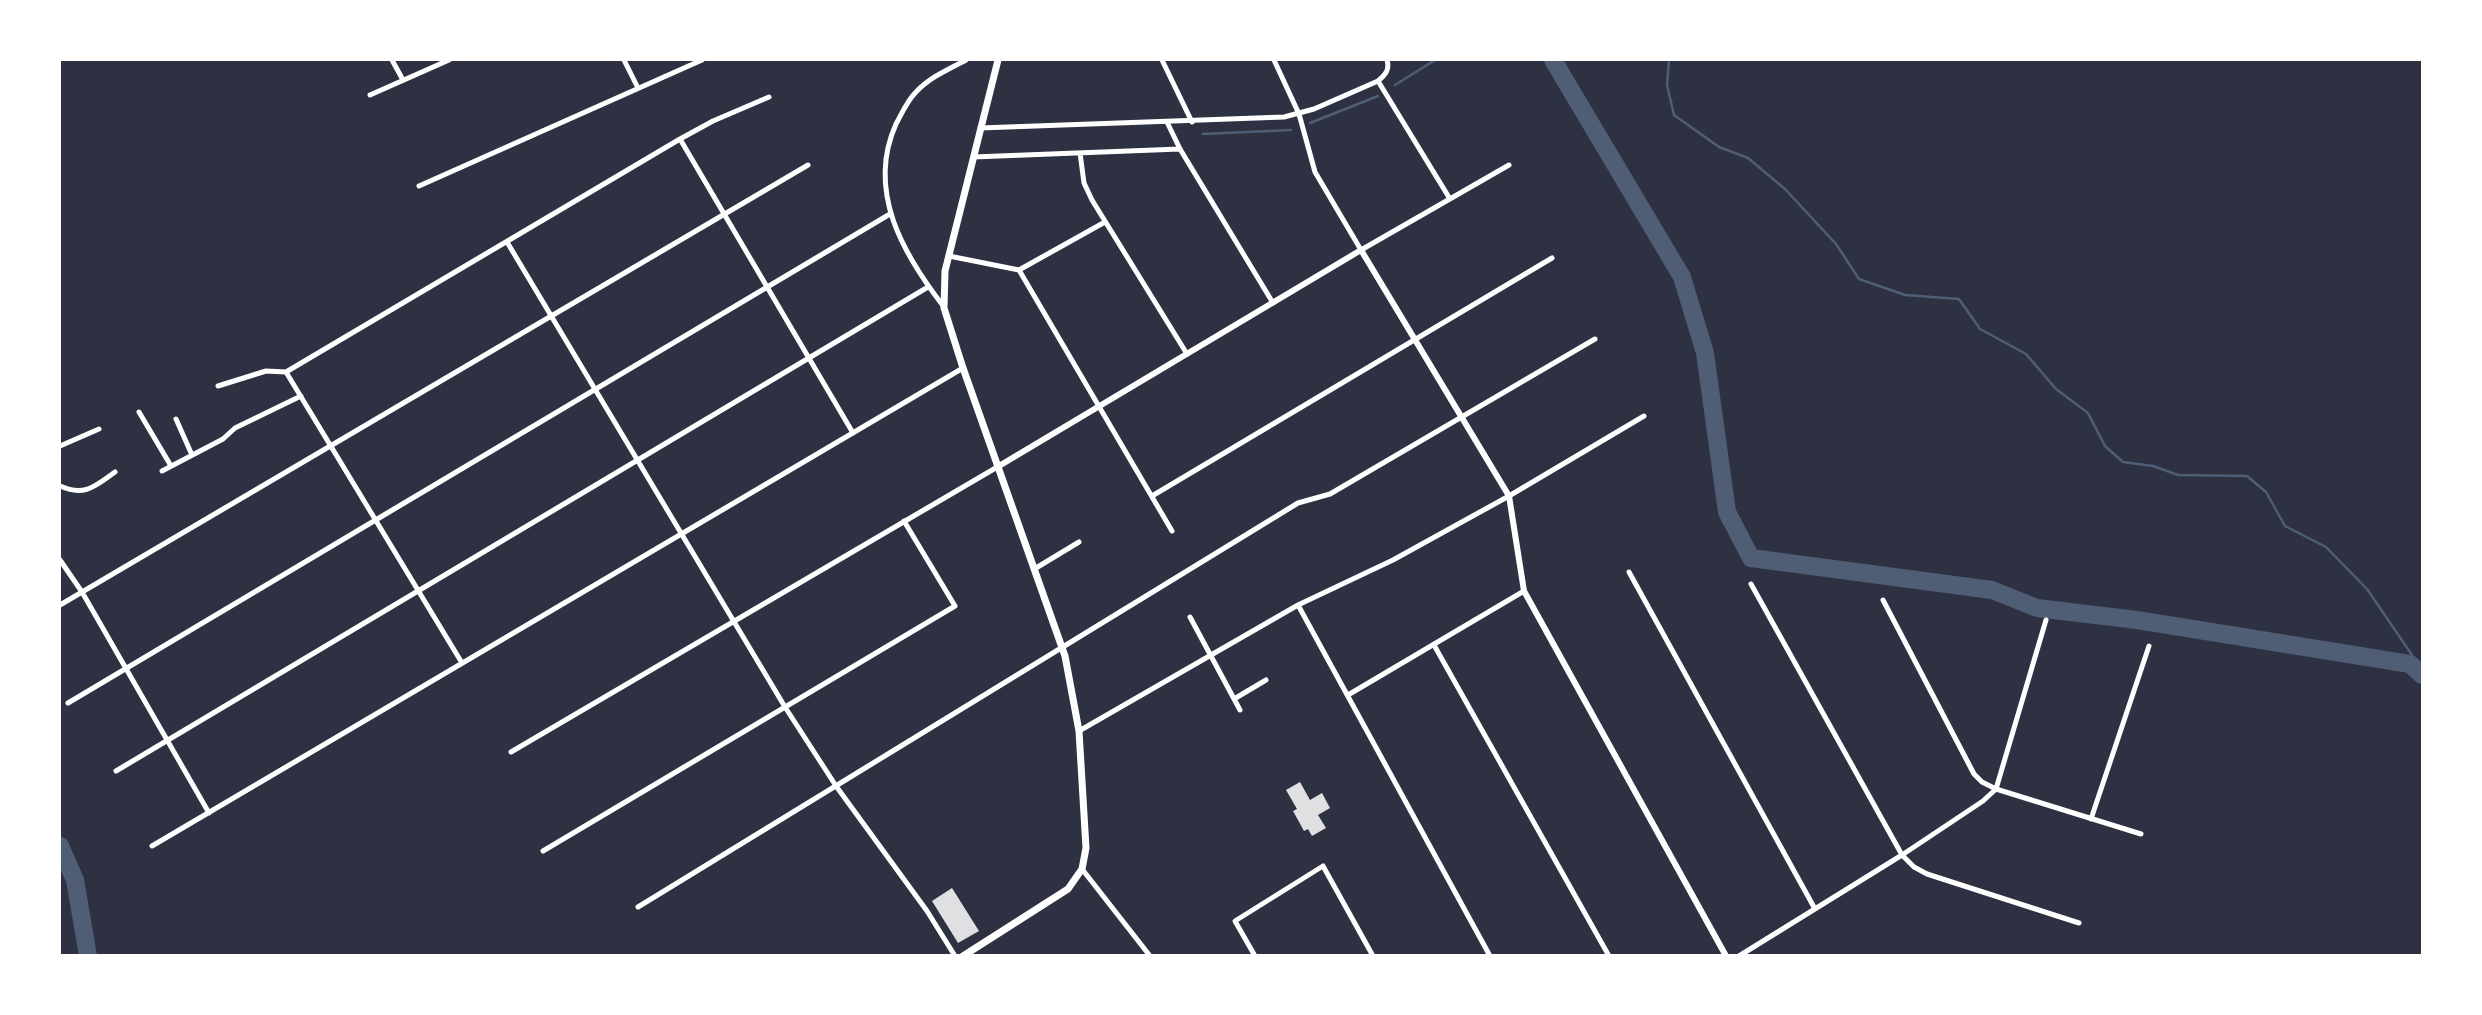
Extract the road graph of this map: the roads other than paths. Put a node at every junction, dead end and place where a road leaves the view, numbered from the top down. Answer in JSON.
{"nodes":[{"id":1,"x":392,"y":60,"type":"edge"},
{"id":2,"x":449,"y":60,"type":"edge"},
{"id":3,"x":624,"y":60,"type":"edge"},
{"id":4,"x":702,"y":60,"type":"edge"},
{"id":5,"x":966,"y":60,"type":"edge"},
{"id":6,"x":998,"y":60,"type":"edge"},
{"id":7,"x":1161,"y":60,"type":"edge"},
{"id":8,"x":1274,"y":60,"type":"edge"},
{"id":9,"x":1388,"y":63,"type":"edge"},
{"id":10,"x":402,"y":80,"type":"junction"},
{"id":11,"x":1378,"y":81,"type":"junction"},
{"id":12,"x":638,"y":88,"type":"junction"},
{"id":13,"x":370,"y":95,"type":"dead end"},
{"id":14,"x":769,"y":97,"type":"dead end"},
{"id":15,"x":1299,"y":114,"type":"junction"},
{"id":16,"x":1167,"y":122,"type":"junction"},
{"id":17,"x":1192,"y":122,"type":"junction"},
{"id":18,"x":980,"y":128,"type":"junction"},
{"id":19,"x":680,"y":139,"type":"junction"},
{"id":20,"x":1180,"y":149,"type":"junction"},
{"id":21,"x":1080,"y":153,"type":"junction"},
{"id":22,"x":973,"y":157,"type":"junction"},
{"id":23,"x":808,"y":165,"type":"dead end"},
{"id":24,"x":1509,"y":165,"type":"dead end"},
{"id":25,"x":419,"y":186,"type":"dead end"},
{"id":26,"x":1450,"y":199,"type":"junction"},
{"id":27,"x":724,"y":214,"type":"junction"},
{"id":28,"x":890,"y":214,"type":"junction"},
{"id":29,"x":1105,"y":222,"type":"junction"},
{"id":30,"x":507,"y":242,"type":"junction"},
{"id":31,"x":1361,"y":250,"type":"junction"},
{"id":32,"x":949,"y":256,"type":"junction"},
{"id":33,"x":1552,"y":258,"type":"dead end"},
{"id":34,"x":1019,"y":270,"type":"junction"},
{"id":35,"x":928,"y":286,"type":"junction"},
{"id":36,"x":767,"y":287,"type":"junction"},
{"id":37,"x":1273,"y":303,"type":"junction"},
{"id":38,"x":944,"y":308,"type":"junction"},
{"id":39,"x":551,"y":316,"type":"junction"},
{"id":40,"x":1595,"y":339,"type":"dead end"},
{"id":41,"x":1415,"y":340,"type":"junction"},
{"id":42,"x":1187,"y":354,"type":"junction"},
{"id":43,"x":809,"y":358,"type":"junction"},
{"id":44,"x":962,"y":368,"type":"junction"},
{"id":45,"x":286,"y":372,"type":"junction"},
{"id":46,"x":218,"y":386,"type":"dead end"},
{"id":47,"x":594,"y":390,"type":"junction"},
{"id":48,"x":301,"y":396,"type":"junction"},
{"id":49,"x":1099,"y":406,"type":"junction"},
{"id":50,"x":139,"y":412,"type":"dead end"},
{"id":51,"x":1644,"y":416,"type":"dead end"},
{"id":52,"x":1461,"y":417,"type":"junction"},
{"id":53,"x":176,"y":419,"type":"dead end"},
{"id":54,"x":99,"y":429,"type":"dead end"},
{"id":55,"x":853,"y":433,"type":"junction"},
{"id":56,"x":60,"y":446,"type":"edge"},
{"id":57,"x":331,"y":446,"type":"junction"},
{"id":58,"x":192,"y":455,"type":"junction"},
{"id":59,"x":637,"y":460,"type":"junction"},
{"id":60,"x":171,"y":466,"type":"junction"},
{"id":61,"x":999,"y":466,"type":"junction"},
{"id":62,"x":162,"y":471,"type":"dead end"},
{"id":63,"x":115,"y":472,"type":"dead end"},
{"id":64,"x":60,"y":486,"type":"edge"},
{"id":65,"x":1152,"y":496,"type":"junction"},
{"id":66,"x":1509,"y":496,"type":"junction"},
{"id":67,"x":376,"y":520,"type":"junction"},
{"id":68,"x":904,"y":521,"type":"junction"},
{"id":69,"x":1172,"y":531,"type":"dead end"},
{"id":70,"x":681,"y":534,"type":"junction"},
{"id":71,"x":1080,"y":542,"type":"dead end"},
{"id":72,"x":60,"y":560,"type":"edge"},
{"id":73,"x":1035,"y":569,"type":"junction"},
{"id":74,"x":1629,"y":572,"type":"dead end"},
{"id":75,"x":1751,"y":584,"type":"dead end"},
{"id":76,"x":418,"y":591,"type":"junction"},
{"id":77,"x":1524,"y":591,"type":"junction"},
{"id":78,"x":82,"y":592,"type":"junction"},
{"id":79,"x":1883,"y":600,"type":"dead end"},
{"id":80,"x":60,"y":605,"type":"edge"},
{"id":81,"x":1298,"y":605,"type":"junction"},
{"id":82,"x":1190,"y":617,"type":"dead end"},
{"id":83,"x":2046,"y":620,"type":"dead end"},
{"id":84,"x":733,"y":622,"type":"junction"},
{"id":85,"x":1434,"y":645,"type":"junction"},
{"id":86,"x":2149,"y":646,"type":"dead end"},
{"id":87,"x":1063,"y":647,"type":"junction"},
{"id":88,"x":1210,"y":655,"type":"junction"},
{"id":89,"x":462,"y":663,"type":"junction"},
{"id":90,"x":126,"y":668,"type":"junction"},
{"id":91,"x":1266,"y":680,"type":"dead end"},
{"id":92,"x":1348,"y":695,"type":"junction"},
{"id":93,"x":1234,"y":699,"type":"junction"},
{"id":94,"x":68,"y":703,"type":"dead end"},
{"id":95,"x":785,"y":707,"type":"junction"},
{"id":96,"x":1240,"y":710,"type":"dead end"},
{"id":97,"x":1079,"y":731,"type":"junction"},
{"id":98,"x":167,"y":740,"type":"junction"},
{"id":99,"x":511,"y":752,"type":"dead end"},
{"id":100,"x":116,"y":771,"type":"dead end"},
{"id":101,"x":836,"y":786,"type":"junction"},
{"id":102,"x":1996,"y":789,"type":"junction"},
{"id":103,"x":209,"y":813,"type":"junction"},
{"id":104,"x":2091,"y":819,"type":"junction"},
{"id":105,"x":2141,"y":834,"type":"dead end"},
{"id":106,"x":152,"y":846,"type":"dead end"},
{"id":107,"x":544,"y":851,"type":"dead end"},
{"id":108,"x":1902,"y":855,"type":"junction"},
{"id":109,"x":1082,"y":869,"type":"junction"},
{"id":110,"x":638,"y":907,"type":"dead end"},
{"id":111,"x":1815,"y":909,"type":"junction"},
{"id":112,"x":2079,"y":923,"type":"dead end"},
{"id":113,"x":955,"y":956,"type":"edge"},
{"id":114,"x":963,"y":956,"type":"edge"},
{"id":115,"x":1150,"y":956,"type":"edge"},
{"id":116,"x":1255,"y":956,"type":"edge"},
{"id":117,"x":1373,"y":956,"type":"edge"},
{"id":118,"x":1490,"y":956,"type":"edge"},
{"id":119,"x":1609,"y":956,"type":"edge"},
{"id":120,"x":1726,"y":956,"type":"edge"},
{"id":121,"x":1739,"y":956,"type":"edge"}],
"edges":[{"from":1,"to":10,"type":"street"},
{"from":2,"to":10,"type":"street"},
{"from":3,"to":12,"type":"street"},
{"from":4,"to":12,"type":"street"},
{"from":5,"to":28,"type":"street"},
{"from":6,"to":18,"type":"main road"},
{"from":7,"to":17,"type":"street"},
{"from":8,"to":15,"type":"street"},
{"from":9,"to":11,"type":"street"},
{"from":10,"to":13,"type":"street"},
{"from":11,"to":15,"type":"street"},
{"from":11,"to":26,"type":"street"},
{"from":12,"to":25,"type":"street"},
{"from":14,"to":19,"type":"street"},
{"from":15,"to":17,"type":"street"},
{"from":15,"to":31,"type":"street"},
{"from":16,"to":17,"type":"street"},
{"from":16,"to":18,"type":"street"},
{"from":16,"to":20,"type":"street"},
{"from":18,"to":22,"type":"main road"},
{"from":19,"to":27,"type":"street"},
{"from":19,"to":30,"type":"street"},
{"from":20,"to":21,"type":"street"},
{"from":20,"to":37,"type":"street"},
{"from":21,"to":22,"type":"street"},
{"from":21,"to":29,"type":"street"},
{"from":22,"to":32,"type":"main road"},
{"from":23,"to":27,"type":"street"},
{"from":24,"to":26,"type":"street"},
{"from":26,"to":31,"type":"street"},
{"from":27,"to":36,"type":"street"},
{"from":27,"to":39,"type":"street"},
{"from":28,"to":35,"type":"street"},
{"from":28,"to":36,"type":"street"},
{"from":29,"to":34,"type":"street"},
{"from":29,"to":42,"type":"street"},
{"from":30,"to":39,"type":"street"},
{"from":30,"to":45,"type":"street"},
{"from":31,"to":37,"type":"street"},
{"from":31,"to":41,"type":"street"},
{"from":32,"to":34,"type":"street"},
{"from":32,"to":38,"type":"main road"},
{"from":33,"to":41,"type":"street"},
{"from":34,"to":49,"type":"street"},
{"from":35,"to":38,"type":"street"},
{"from":35,"to":43,"type":"street"},
{"from":36,"to":43,"type":"street"},
{"from":36,"to":47,"type":"street"},
{"from":37,"to":42,"type":"street"},
{"from":38,"to":44,"type":"main road"},
{"from":39,"to":47,"type":"street"},
{"from":39,"to":57,"type":"street"},
{"from":40,"to":52,"type":"street"},
{"from":41,"to":52,"type":"street"},
{"from":41,"to":65,"type":"street"},
{"from":42,"to":49,"type":"street"},
{"from":43,"to":55,"type":"street"},
{"from":43,"to":59,"type":"street"},
{"from":44,"to":55,"type":"street"},
{"from":44,"to":61,"type":"main road"},
{"from":45,"to":46,"type":"street"},
{"from":45,"to":48,"type":"street"},
{"from":47,"to":59,"type":"street"},
{"from":47,"to":67,"type":"street"},
{"from":48,"to":57,"type":"street"},
{"from":48,"to":58,"type":"street"},
{"from":49,"to":61,"type":"street"},
{"from":49,"to":65,"type":"street"},
{"from":50,"to":60,"type":"street"},
{"from":51,"to":66,"type":"street"},
{"from":52,"to":66,"type":"street"},
{"from":52,"to":87,"type":"street"},
{"from":53,"to":58,"type":"street"},
{"from":54,"to":56,"type":"street"},
{"from":55,"to":70,"type":"street"},
{"from":57,"to":67,"type":"street"},
{"from":57,"to":78,"type":"street"},
{"from":58,"to":60,"type":"street"},
{"from":59,"to":70,"type":"street"},
{"from":59,"to":76,"type":"street"},
{"from":60,"to":62,"type":"street"},
{"from":61,"to":68,"type":"street"},
{"from":61,"to":73,"type":"main road"},
{"from":63,"to":64,"type":"street"},
{"from":65,"to":69,"type":"street"},
{"from":66,"to":77,"type":"street"},
{"from":66,"to":81,"type":"street"},
{"from":67,"to":76,"type":"street"},
{"from":67,"to":90,"type":"street"},
{"from":68,"to":84,"type":"street"},
{"from":68,"to":95,"type":"street"},
{"from":70,"to":84,"type":"street"},
{"from":70,"to":89,"type":"street"},
{"from":71,"to":73,"type":"street"},
{"from":72,"to":78,"type":"street"},
{"from":73,"to":87,"type":"main road"},
{"from":74,"to":111,"type":"street"},
{"from":75,"to":108,"type":"street"},
{"from":76,"to":89,"type":"street"},
{"from":76,"to":98,"type":"street"},
{"from":77,"to":85,"type":"street"},
{"from":77,"to":120,"type":"street"},
{"from":78,"to":80,"type":"street"},
{"from":78,"to":90,"type":"street"},
{"from":79,"to":102,"type":"street"},
{"from":81,"to":88,"type":"street"},
{"from":81,"to":92,"type":"street"},
{"from":82,"to":88,"type":"street"},
{"from":83,"to":102,"type":"street"},
{"from":84,"to":95,"type":"street"},
{"from":84,"to":99,"type":"street"},
{"from":85,"to":92,"type":"street"},
{"from":85,"to":119,"type":"street"},
{"from":86,"to":104,"type":"street"},
{"from":87,"to":97,"type":"main road"},
{"from":87,"to":101,"type":"street"},
{"from":88,"to":93,"type":"street"},
{"from":88,"to":97,"type":"street"},
{"from":89,"to":103,"type":"street"},
{"from":90,"to":94,"type":"street"},
{"from":90,"to":98,"type":"street"},
{"from":91,"to":93,"type":"street"},
{"from":92,"to":118,"type":"street"},
{"from":93,"to":96,"type":"street"},
{"from":95,"to":101,"type":"street"},
{"from":95,"to":107,"type":"street"},
{"from":97,"to":109,"type":"main road"},
{"from":98,"to":100,"type":"street"},
{"from":98,"to":103,"type":"street"},
{"from":101,"to":110,"type":"street"},
{"from":101,"to":113,"type":"street"},
{"from":102,"to":104,"type":"street"},
{"from":102,"to":108,"type":"street"},
{"from":103,"to":106,"type":"street"},
{"from":104,"to":105,"type":"street"},
{"from":108,"to":111,"type":"street"},
{"from":108,"to":112,"type":"street"},
{"from":109,"to":114,"type":"main road"},
{"from":109,"to":115,"type":"street"},
{"from":111,"to":121,"type":"street"},
{"from":116,"to":117,"type":"street"}]}
